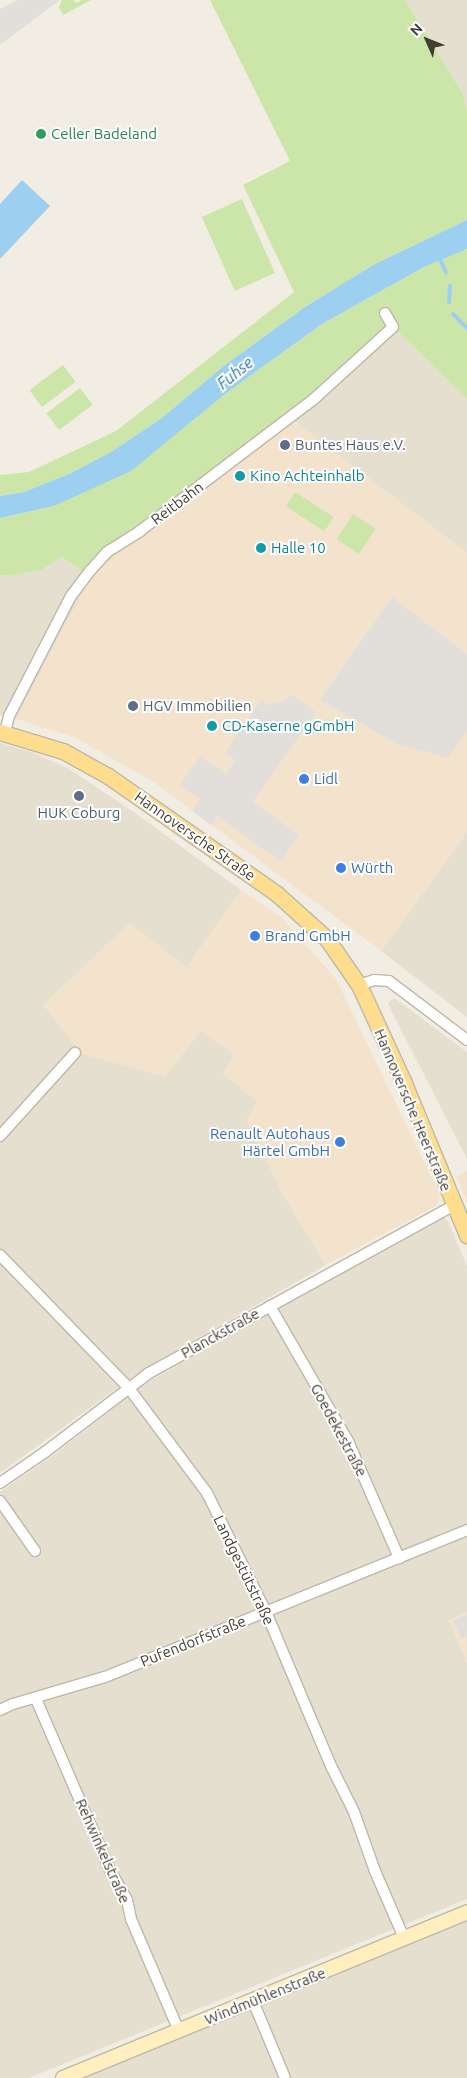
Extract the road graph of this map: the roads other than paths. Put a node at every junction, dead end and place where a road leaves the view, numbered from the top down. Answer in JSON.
{"nodes":[{"id":1,"x":384,"y":314,"type":"dead end"},
{"id":2,"x":2,"y":733,"type":"edge"},
{"id":3,"x":359,"y":985,"type":"junction"},
{"id":4,"x":467,"y":1040,"type":"edge"},
{"id":5,"x":75,"y":1053,"type":"dead end"},
{"id":6,"x":0,"y":1136,"type":"edge"},
{"id":7,"x":454,"y":1205,"type":"junction"},
{"id":8,"x":467,"y":1235,"type":"edge"},
{"id":9,"x":0,"y":1255,"type":"edge"},
{"id":10,"x":270,"y":1306,"type":"junction"},
{"id":11,"x":128,"y":1387,"type":"junction"},
{"id":12,"x":0,"y":1483,"type":"edge"},
{"id":13,"x":0,"y":1501,"type":"edge"},
{"id":14,"x":467,"y":1530,"type":"edge"},
{"id":15,"x":35,"y":1550,"type":"dead end"},
{"id":16,"x":399,"y":1558,"type":"junction"},
{"id":17,"x":266,"y":1612,"type":"junction"},
{"id":18,"x":36,"y":1698,"type":"junction"},
{"id":19,"x":0,"y":1710,"type":"edge"},
{"id":20,"x":467,"y":1912,"type":"edge"},
{"id":21,"x":404,"y":1938,"type":"junction"},
{"id":22,"x":254,"y":2001,"type":"junction"},
{"id":23,"x":179,"y":2031,"type":"junction"},
{"id":24,"x":63,"y":2078,"type":"edge"},
{"id":25,"x":286,"y":2078,"type":"edge"}],
"edges":[{"from":1,"to":2,"type":"street","name":"Reitbahn"},
{"from":2,"to":3,"type":"main road","name":"Hannoversche Straße"},
{"from":3,"to":4,"type":"street"},
{"from":3,"to":7,"type":"main road","name":"Hannoversche Heerstraße"},
{"from":5,"to":6,"type":"street"},
{"from":7,"to":8,"type":"main road","name":"Hannoversche Heerstraße"},
{"from":7,"to":10,"type":"street","name":"Planckstraße"},
{"from":9,"to":11,"type":"street","name":"Landgestütstraße"},
{"from":10,"to":11,"type":"street","name":"Planckstraße"},
{"from":10,"to":16,"type":"street","name":"Goedekestraße"},
{"from":11,"to":12,"type":"street","name":"Planckstraße"},
{"from":11,"to":17,"type":"street","name":"Landgestütstraße"},
{"from":13,"to":15,"type":"street"},
{"from":14,"to":16,"type":"street","name":"Pufendorfstraße"},
{"from":16,"to":17,"type":"street","name":"Pufendorfstraße"},
{"from":17,"to":18,"type":"street","name":"Pufendorfstraße"},
{"from":17,"to":21,"type":"street","name":"Landgestütstraße"},
{"from":18,"to":19,"type":"street","name":"Pufendorfstraße"},
{"from":18,"to":23,"type":"street","name":"Rehwinkelstraße"},
{"from":20,"to":21,"type":"street","name":"Windmühlenstraße"},
{"from":21,"to":22,"type":"street","name":"Windmühlenstraße"},
{"from":22,"to":23,"type":"street","name":"Windmühlenstraße"},
{"from":22,"to":25,"type":"street"},
{"from":23,"to":24,"type":"street","name":"Windmühlenstraße"}]}
